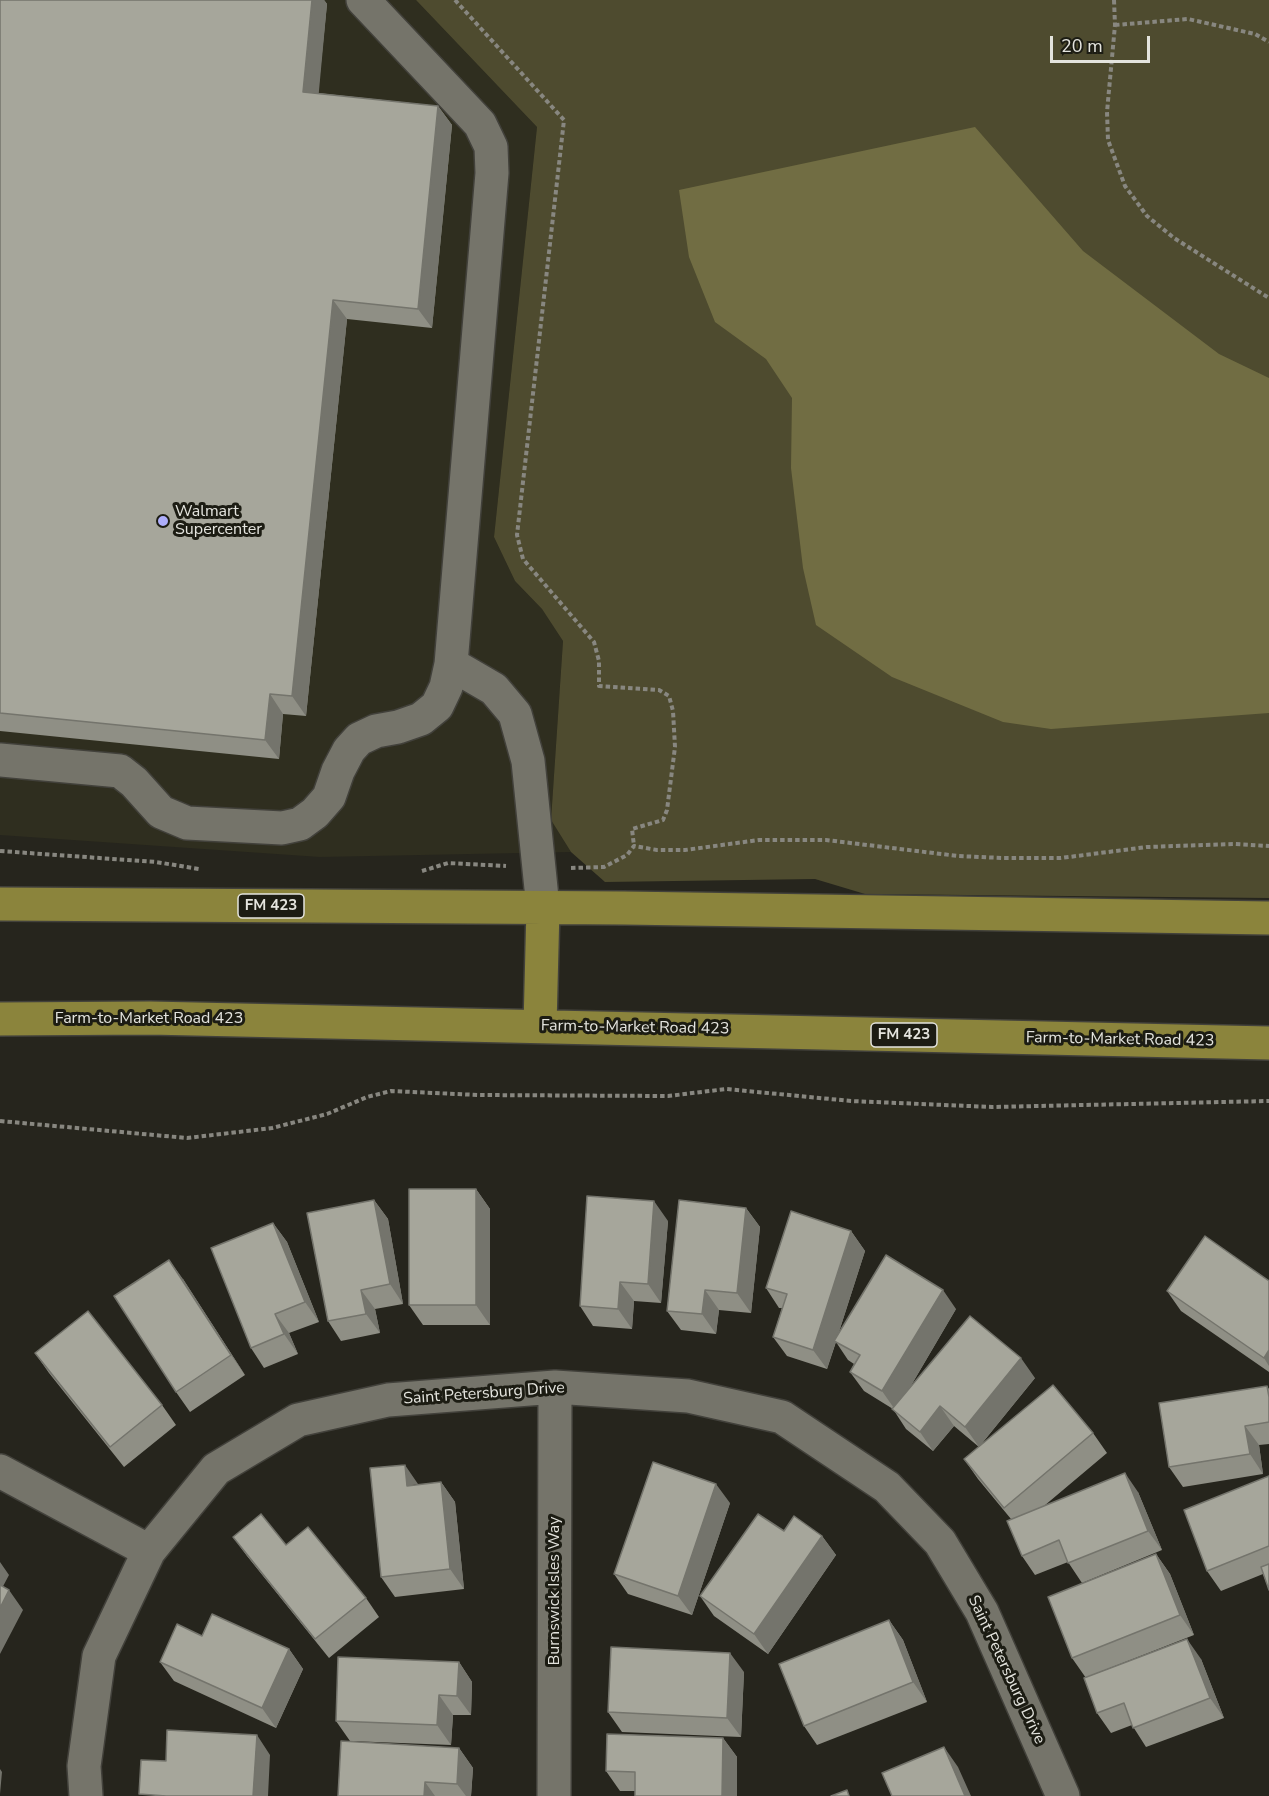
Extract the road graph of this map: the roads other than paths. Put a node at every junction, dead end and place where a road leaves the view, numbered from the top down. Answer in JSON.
{"nodes":[{"id":1,"x":363,"y":0,"type":"edge"},
{"id":2,"x":451,"y":664,"type":"junction"},
{"id":3,"x":0,"y":760,"type":"edge"},
{"id":4,"x":0,"y":904,"type":"edge"},
{"id":5,"x":543,"y":908,"type":"junction"},
{"id":6,"x":1269,"y":918,"type":"edge"},
{"id":7,"x":0,"y":1019,"type":"edge"},
{"id":8,"x":540,"y":1026,"type":"junction"},
{"id":9,"x":1269,"y":1043,"type":"edge"},
{"id":10,"x":555,"y":1387,"type":"junction"},
{"id":11,"x":0,"y":1471,"type":"edge"},
{"id":12,"x":148,"y":1551,"type":"junction"},
{"id":13,"x":86,"y":1796,"type":"edge"},
{"id":14,"x":554,"y":1796,"type":"edge"},
{"id":15,"x":1063,"y":1796,"type":"edge"}],
"edges":[{"from":1,"to":2,"type":"street"},
{"from":2,"to":3,"type":"street"},
{"from":2,"to":5,"type":"street"},
{"from":4,"to":5,"type":"main road","number":"FM 423"},
{"from":5,"to":6,"type":"main road","number":"FM 423"},
{"from":5,"to":8,"type":"main road"},
{"from":7,"to":8,"type":"main road","name":"Farm-to-Market Road 423","number":"FM 423"},
{"from":8,"to":9,"type":"main road","name":"Farm-to-Market Road 423","number":"FM 423"},
{"from":10,"to":12,"type":"street","name":"Saint Petersburg Drive"},
{"from":10,"to":14,"type":"street","name":"Burnswick Isles Way"},
{"from":10,"to":15,"type":"street","name":"Saint Petersburg Drive"},
{"from":11,"to":12,"type":"street"},
{"from":12,"to":13,"type":"street","name":"Saint Petersburg Drive"}]}
